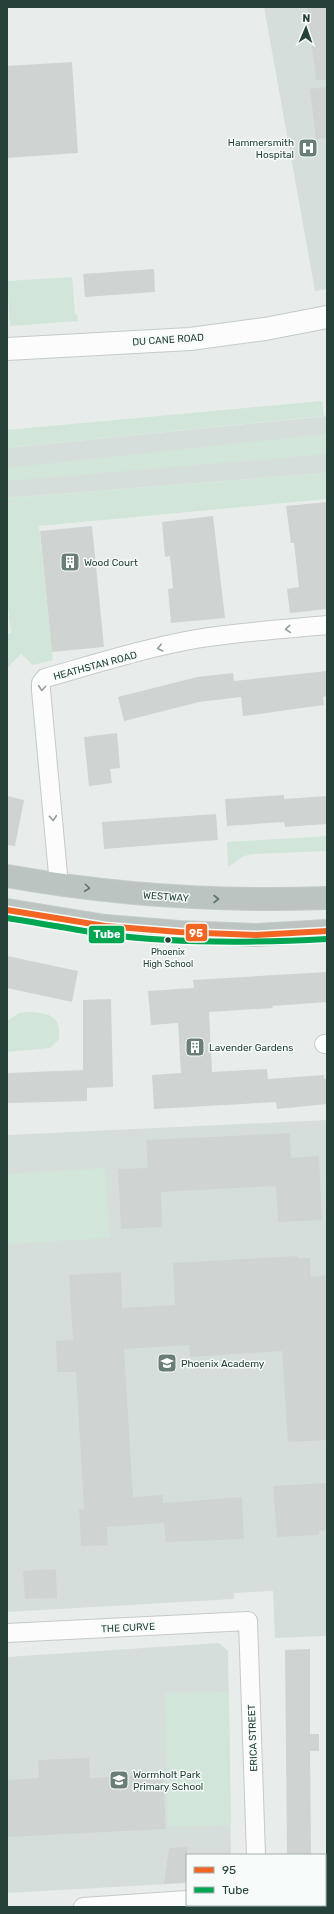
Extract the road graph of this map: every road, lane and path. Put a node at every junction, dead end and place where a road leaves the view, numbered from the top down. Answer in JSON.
{"nodes":[{"id":1,"x":327,"y":317,"type":"edge"},
{"id":2,"x":7,"y":349,"type":"edge"},
{"id":3,"x":327,"y":625,"type":"edge"},
{"id":4,"x":7,"y":876,"type":"edge"},
{"id":5,"x":59,"y":885,"type":"junction"},
{"id":6,"x":327,"y":898,"type":"edge"},
{"id":7,"x":7,"y":910,"type":"edge"},
{"id":8,"x":327,"y":931,"type":"edge"},
{"id":9,"x":248,"y":1621,"type":"joint"},
{"id":10,"x":7,"y":1633,"type":"edge"},
{"id":11,"x":256,"y":1854,"type":"edge"},
{"id":12,"x":186,"y":1900,"type":"edge"},
{"id":13,"x":82,"y":1907,"type":"edge"}],
"edges":[{"from":1,"to":2,"type":"street","name":"DU CANE ROAD"},
{"from":3,"to":5,"type":"street","name":"HEATHSTAN ROAD","one_way":true},
{"from":4,"to":5,"type":"highway","name":"WESTWAY"},
{"from":5,"to":6,"type":"highway","name":"WESTWAY","one_way":true},
{"from":7,"to":8,"type":"highway"},
{"from":9,"to":10,"type":"street","name":"THE CURVE"},
{"from":9,"to":11,"type":"street","name":"ERICA STREET"},
{"from":12,"to":13,"type":"street"}]}
